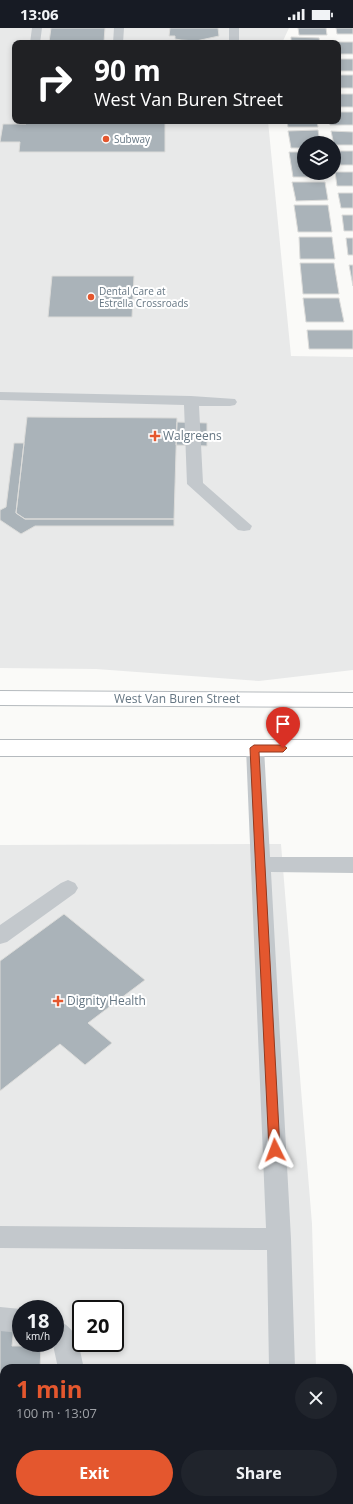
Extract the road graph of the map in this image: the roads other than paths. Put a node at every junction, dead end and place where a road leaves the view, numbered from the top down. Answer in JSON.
{"nodes":[{"id":1,"x":119,"y":28,"type":"edge"},
{"id":2,"x":234,"y":28,"type":"edge"},
{"id":3,"x":37,"y":30,"type":"edge"},
{"id":4,"x":50,"y":32,"type":"dead end"},
{"id":5,"x":35,"y":40,"type":"edge"},
{"id":6,"x":118,"y":40,"type":"edge"},
{"id":7,"x":234,"y":40,"type":"edge"},
{"id":8,"x":0,"y":396,"type":"edge"},
{"id":9,"x":191,"y":400,"type":"junction"},
{"id":10,"x":230,"y":402,"type":"dead end"},
{"id":11,"x":244,"y":526,"type":"dead end"},
{"id":12,"x":0,"y":698,"type":"edge"},
{"id":13,"x":353,"y":700,"type":"edge"},
{"id":14,"x":0,"y":748,"type":"edge"},
{"id":15,"x":254,"y":748,"type":"junction"},
{"id":16,"x":353,"y":748,"type":"edge"},
{"id":17,"x":260,"y":864,"type":"junction"},
{"id":18,"x":353,"y":865,"type":"edge"},
{"id":19,"x":68,"y":888,"type":"dead end"},
{"id":20,"x":0,"y":936,"type":"edge"},
{"id":21,"x":0,"y":1237,"type":"edge"},
{"id":22,"x":279,"y":1239,"type":"junction"},
{"id":23,"x":0,"y":1319,"type":"edge"},
{"id":24,"x":12,"y":1320,"type":"edge"},
{"id":25,"x":64,"y":1338,"type":"edge"},
{"id":26,"x":70,"y":1364,"type":"edge"},
{"id":27,"x":282,"y":1364,"type":"edge"}],
"edges":[{"from":1,"to":6,"type":"lane"},
{"from":2,"to":7,"type":"lane"},
{"from":3,"to":4,"type":"lane"},
{"from":3,"to":5,"type":"lane"},
{"from":8,"to":9,"type":"lane"},
{"from":9,"to":10,"type":"lane"},
{"from":9,"to":11,"type":"lane"},
{"from":12,"to":13,"type":"main road","name":"West Van Buren Street"},
{"from":14,"to":15,"type":"main road"},
{"from":15,"to":16,"type":"main road"},
{"from":15,"to":17,"type":"lane"},
{"from":17,"to":18,"type":"lane"},
{"from":17,"to":22,"type":"lane"},
{"from":19,"to":20,"type":"lane"},
{"from":21,"to":22,"type":"lane"},
{"from":22,"to":27,"type":"lane"},
{"from":23,"to":24,"type":"lane"},
{"from":25,"to":26,"type":"lane"}]}
